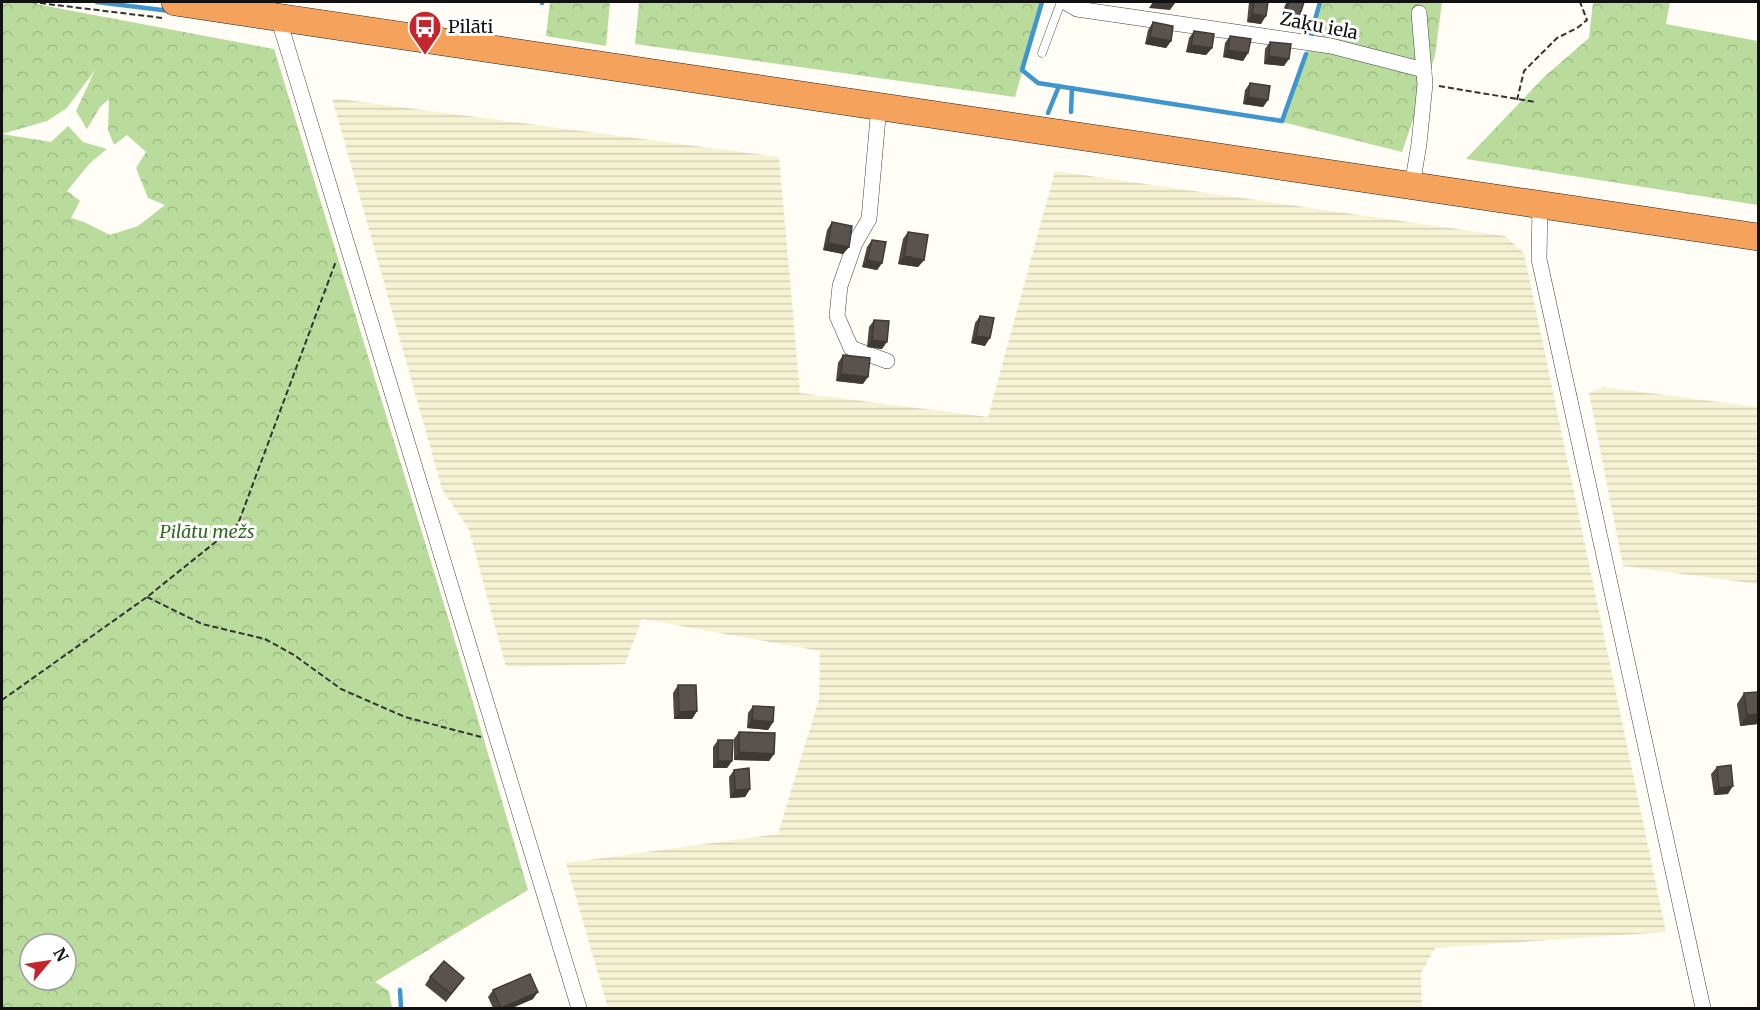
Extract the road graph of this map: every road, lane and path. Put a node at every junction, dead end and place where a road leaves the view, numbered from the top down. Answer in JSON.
{"nodes":[{"id":1,"x":31,"y":2,"type":"edge"},
{"id":2,"x":1063,"y":2,"type":"edge"},
{"id":3,"x":1580,"y":2,"type":"edge"},
{"id":4,"x":173,"y":10,"type":"edge"},
{"id":5,"x":277,"y":13,"type":"junction"},
{"id":6,"x":1419,"y":13,"type":"dead end"},
{"id":7,"x":1042,"y":53,"type":"dead end"},
{"id":8,"x":1424,"y":77,"type":"junction"},
{"id":9,"x":1517,"y":100,"type":"junction"},
{"id":10,"x":1535,"y":102,"type":"dead end"},
{"id":11,"x":879,"y":106,"type":"junction"},
{"id":12,"x":1412,"y":186,"type":"junction"},
{"id":13,"x":1540,"y":205,"type":"junction"},
{"id":14,"x":1758,"y":237,"type":"edge"},
{"id":15,"x":338,"y":258,"type":"dead end"},
{"id":16,"x":887,"y":362,"type":"dead end"},
{"id":17,"x":147,"y":597,"type":"junction"},
{"id":18,"x":2,"y":700,"type":"edge"},
{"id":19,"x":498,"y":740,"type":"junction"},
{"id":20,"x":576,"y":1007,"type":"edge"},
{"id":21,"x":1703,"y":1008,"type":"edge"}],
"edges":[{"from":1,"to":4,"type":"path"},
{"from":2,"to":7,"type":"lane"},
{"from":2,"to":8,"type":"street","name":"Zaķu iela"},
{"from":3,"to":9,"type":"path"},
{"from":4,"to":5,"type":"highway"},
{"from":5,"to":11,"type":"highway"},
{"from":5,"to":19,"type":"street"},
{"from":6,"to":8,"type":"street"},
{"from":8,"to":9,"type":"path"},
{"from":8,"to":12,"type":"street"},
{"from":9,"to":10,"type":"path"},
{"from":11,"to":12,"type":"highway"},
{"from":11,"to":16,"type":"street"},
{"from":12,"to":13,"type":"highway"},
{"from":13,"to":14,"type":"highway"},
{"from":13,"to":21,"type":"street"},
{"from":15,"to":17,"type":"path"},
{"from":17,"to":18,"type":"path"},
{"from":17,"to":19,"type":"path"},
{"from":19,"to":20,"type":"street"}]}
